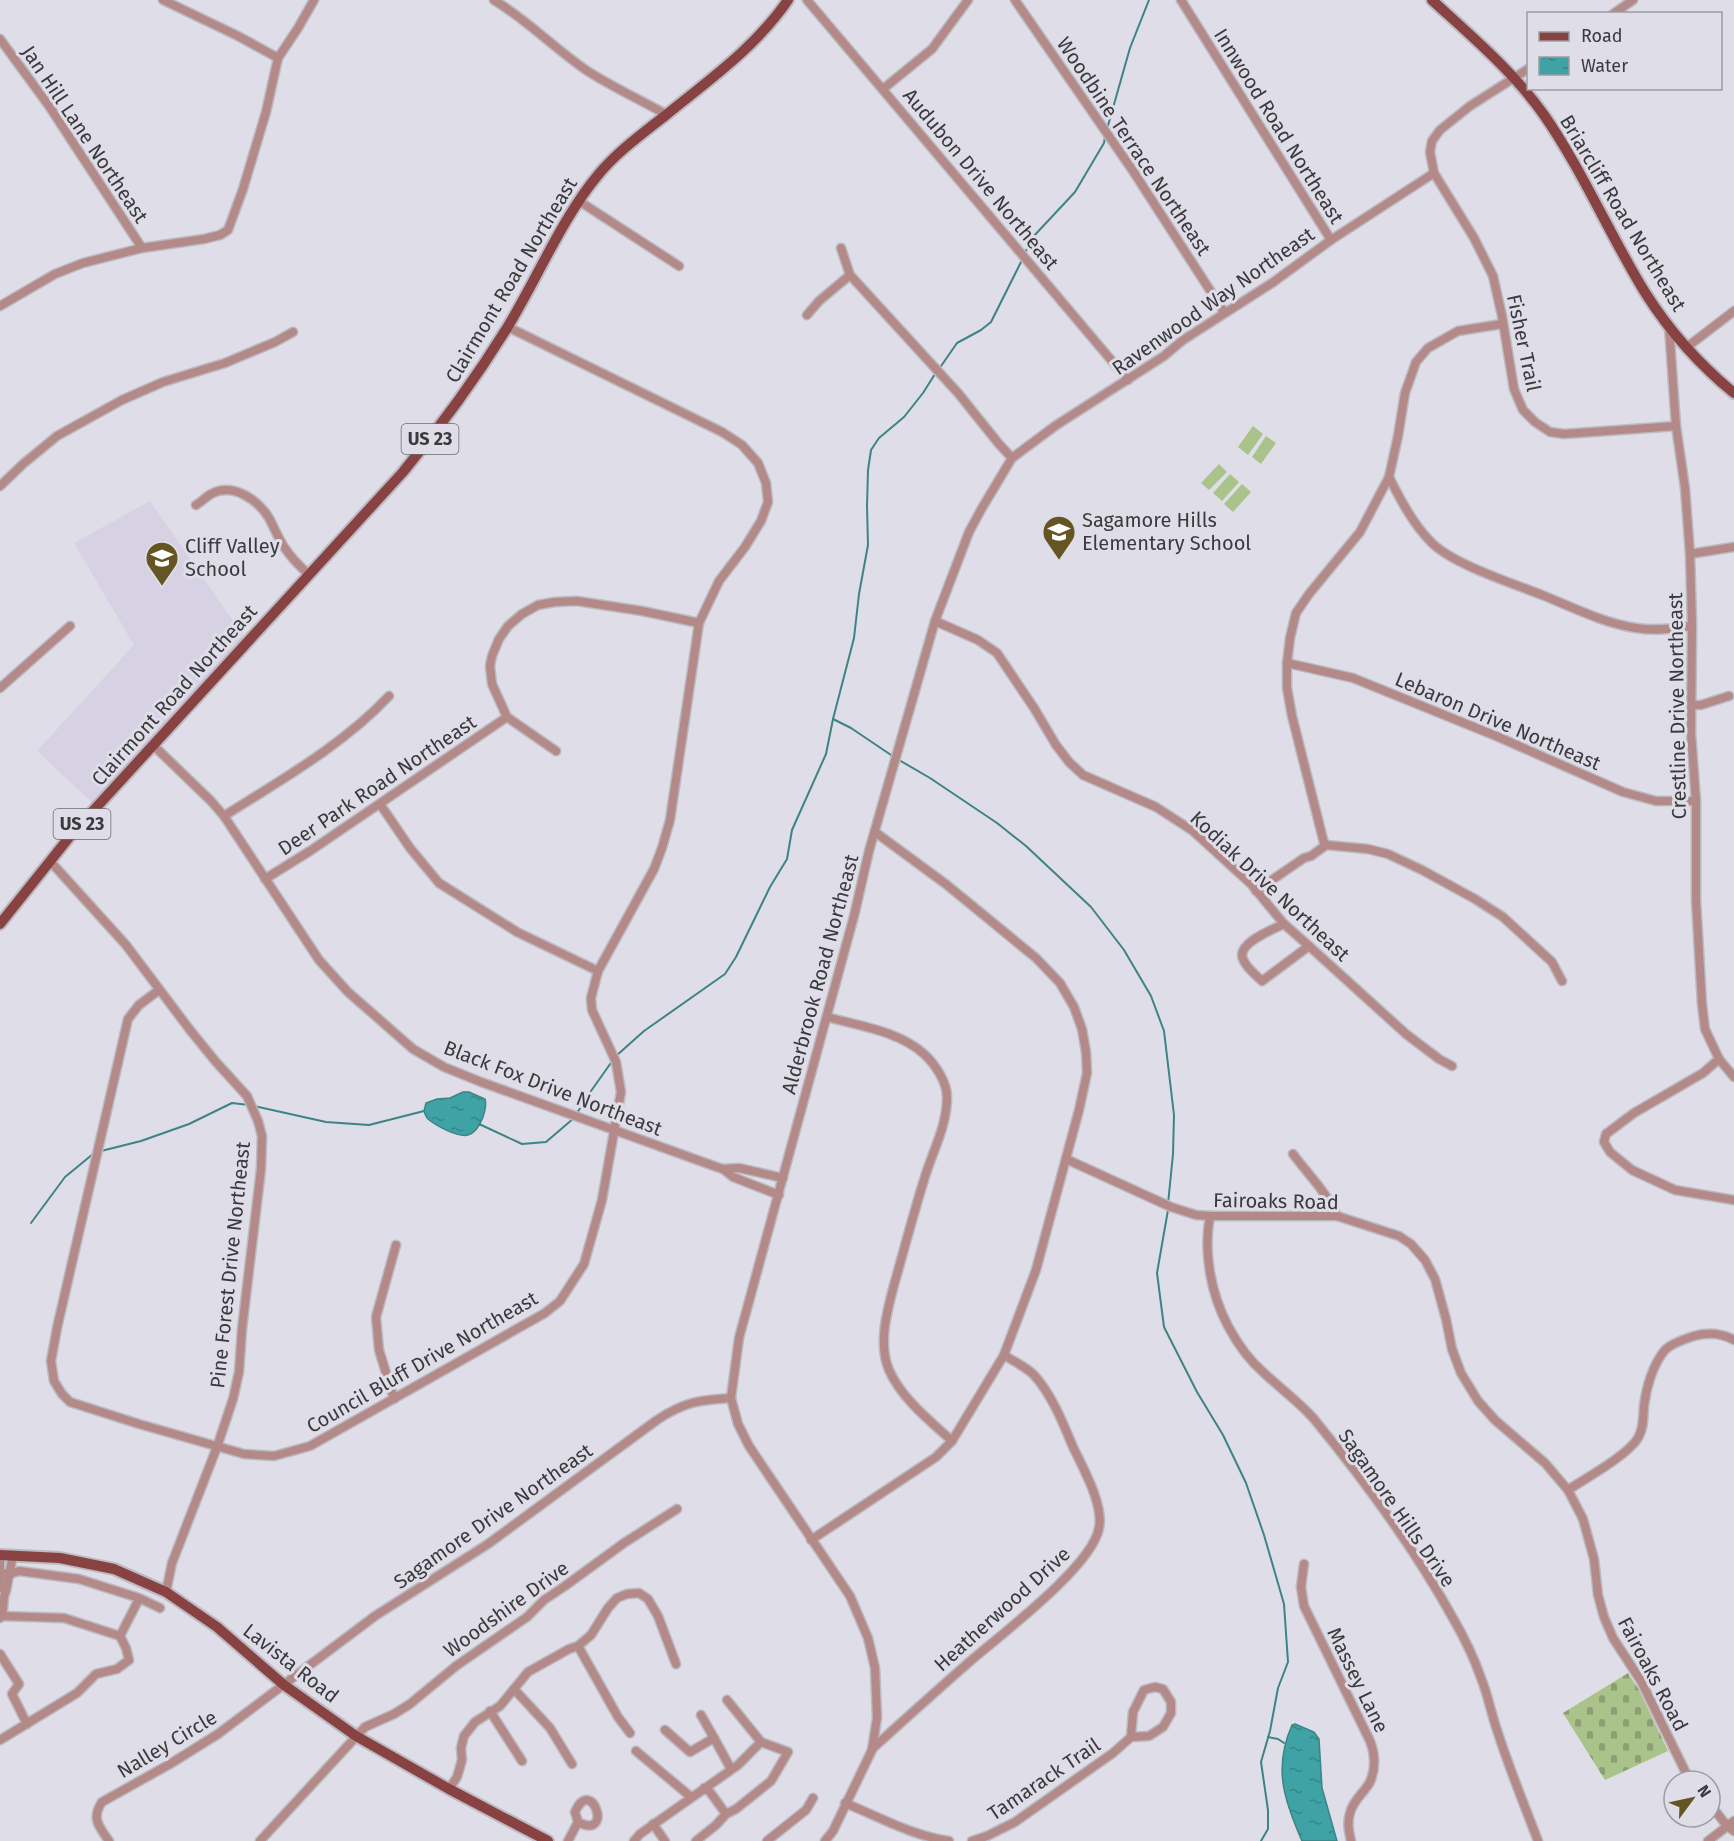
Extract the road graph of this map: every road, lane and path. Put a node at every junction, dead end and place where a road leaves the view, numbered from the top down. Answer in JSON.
{"nodes":[{"id":1,"x":163,"y":0,"type":"edge"},
{"id":2,"x":314,"y":0,"type":"edge"},
{"id":3,"x":494,"y":0,"type":"edge"},
{"id":4,"x":788,"y":0,"type":"edge"},
{"id":5,"x":807,"y":0,"type":"edge"},
{"id":6,"x":968,"y":0,"type":"edge"},
{"id":7,"x":1016,"y":0,"type":"edge"},
{"id":8,"x":1181,"y":0,"type":"edge"},
{"id":9,"x":1432,"y":0,"type":"edge"},
{"id":10,"x":1633,"y":0,"type":"edge"},
{"id":11,"x":1616,"y":12,"type":"edge"},
{"id":12,"x":0,"y":39,"type":"edge"},
{"id":13,"x":278,"y":58,"type":"junction"},
{"id":14,"x":1527,"y":70,"type":"edge"},
{"id":15,"x":1514,"y":78,"type":"junction"},
{"id":16,"x":883,"y":89,"type":"junction"},
{"id":17,"x":667,"y":115,"type":"junction"},
{"id":18,"x":1434,"y":173,"type":"junction"},
{"id":19,"x":579,"y":201,"type":"junction"},
{"id":20,"x":1331,"y":240,"type":"junction"},
{"id":21,"x":142,"y":248,"type":"junction"},
{"id":22,"x":841,"y":248,"type":"dead end"},
{"id":23,"x":679,"y":266,"type":"dead end"},
{"id":24,"x":850,"y":275,"type":"junction"},
{"id":25,"x":0,"y":306,"type":"edge"},
{"id":26,"x":1734,"y":311,"type":"edge"},
{"id":27,"x":1224,"y":312,"type":"junction"},
{"id":28,"x":807,"y":315,"type":"dead end"},
{"id":29,"x":1502,"y":324,"type":"junction"},
{"id":30,"x":1669,"y":326,"type":"junction"},
{"id":31,"x":508,"y":327,"type":"junction"},
{"id":32,"x":292,"y":332,"type":"dead end"},
{"id":33,"x":1687,"y":347,"type":"junction"},
{"id":34,"x":1128,"y":380,"type":"junction"},
{"id":35,"x":1734,"y":393,"type":"edge"},
{"id":36,"x":1676,"y":426,"type":"junction"},
{"id":37,"x":1012,"y":458,"type":"junction"},
{"id":38,"x":1389,"y":477,"type":"junction"},
{"id":39,"x":0,"y":486,"type":"edge"},
{"id":40,"x":196,"y":505,"type":"dead end"},
{"id":41,"x":1734,"y":547,"type":"edge"},
{"id":42,"x":1690,"y":554,"type":"junction"},
{"id":43,"x":309,"y":574,"type":"junction"},
{"id":44,"x":935,"y":621,"type":"junction"},
{"id":45,"x":699,"y":623,"type":"junction"},
{"id":46,"x":70,"y":627,"type":"dead end"},
{"id":47,"x":1691,"y":627,"type":"junction"},
{"id":48,"x":1287,"y":663,"type":"junction"},
{"id":49,"x":0,"y":688,"type":"edge"},
{"id":50,"x":389,"y":696,"type":"dead end"},
{"id":51,"x":1729,"y":696,"type":"dead end"},
{"id":52,"x":1692,"y":705,"type":"junction"},
{"id":53,"x":507,"y":717,"type":"junction"},
{"id":54,"x":153,"y":745,"type":"junction"},
{"id":55,"x":556,"y":751,"type":"dead end"},
{"id":56,"x":1696,"y":801,"type":"junction"},
{"id":57,"x":380,"y":804,"type":"junction"},
{"id":58,"x":224,"y":816,"type":"junction"},
{"id":59,"x":875,"y":832,"type":"junction"},
{"id":60,"x":1326,"y":845,"type":"junction"},
{"id":61,"x":50,"y":861,"type":"junction"},
{"id":62,"x":265,"y":879,"type":"junction"},
{"id":63,"x":1256,"y":891,"type":"junction"},
{"id":64,"x":0,"y":924,"type":"edge"},
{"id":65,"x":1284,"y":924,"type":"junction"},
{"id":66,"x":1309,"y":946,"type":"junction"},
{"id":67,"x":598,"y":971,"type":"junction"},
{"id":68,"x":1562,"y":981,"type":"dead end"},
{"id":69,"x":159,"y":990,"type":"junction"},
{"id":70,"x":827,"y":1017,"type":"junction"},
{"id":71,"x":1719,"y":1059,"type":"junction"},
{"id":72,"x":1452,"y":1066,"type":"dead end"},
{"id":73,"x":1734,"y":1077,"type":"edge"},
{"id":74,"x":615,"y":1130,"type":"junction"},
{"id":75,"x":1293,"y":1154,"type":"dead end"},
{"id":76,"x":1066,"y":1160,"type":"junction"},
{"id":77,"x":723,"y":1169,"type":"junction"},
{"id":78,"x":783,"y":1178,"type":"junction"},
{"id":79,"x":779,"y":1195,"type":"junction"},
{"id":80,"x":1734,"y":1200,"type":"edge"},
{"id":81,"x":1210,"y":1216,"type":"junction"},
{"id":82,"x":1337,"y":1216,"type":"junction"},
{"id":83,"x":396,"y":1245,"type":"dead end"},
{"id":84,"x":1734,"y":1340,"type":"edge"},
{"id":85,"x":1004,"y":1355,"type":"junction"},
{"id":86,"x":730,"y":1398,"type":"junction"},
{"id":87,"x":394,"y":1399,"type":"junction"},
{"id":88,"x":952,"y":1441,"type":"junction"},
{"id":89,"x":217,"y":1448,"type":"junction"},
{"id":90,"x":1568,"y":1490,"type":"junction"},
{"id":91,"x":677,"y":1509,"type":"dead end"},
{"id":92,"x":811,"y":1540,"type":"junction"},
{"id":93,"x":13,"y":1555,"type":"junction"},
{"id":94,"x":0,"y":1556,"type":"edge"},
{"id":95,"x":1304,"y":1564,"type":"dead end"},
{"id":96,"x":0,"y":1573,"type":"edge"},
{"id":97,"x":10,"y":1574,"type":"junction"},
{"id":98,"x":1,"y":1592,"type":"edge"},
{"id":99,"x":166,"y":1592,"type":"junction"},
{"id":100,"x":139,"y":1599,"type":"junction"},
{"id":101,"x":160,"y":1608,"type":"dead end"},
{"id":102,"x":1,"y":1617,"type":"edge"},
{"id":103,"x":120,"y":1636,"type":"junction"},
{"id":104,"x":578,"y":1646,"type":"junction"},
{"id":105,"x":0,"y":1654,"type":"edge"},
{"id":106,"x":676,"y":1664,"type":"dead end"},
{"id":107,"x":284,"y":1685,"type":"junction"},
{"id":108,"x":514,"y":1689,"type":"junction"},
{"id":109,"x":727,"y":1700,"type":"dead end"},
{"id":110,"x":490,"y":1711,"type":"junction"},
{"id":111,"x":701,"y":1715,"type":"dead end"},
{"id":112,"x":27,"y":1724,"type":"junction"},
{"id":113,"x":664,"y":1730,"type":"dead end"},
{"id":114,"x":630,"y":1733,"type":"dead end"},
{"id":115,"x":356,"y":1736,"type":"junction"},
{"id":116,"x":1131,"y":1737,"type":"junction"},
{"id":117,"x":714,"y":1738,"type":"junction"},
{"id":118,"x":0,"y":1740,"type":"edge"},
{"id":119,"x":760,"y":1742,"type":"junction"},
{"id":120,"x":872,"y":1750,"type":"junction"},
{"id":121,"x":636,"y":1751,"type":"dead end"},
{"id":122,"x":522,"y":1761,"type":"dead end"},
{"id":123,"x":572,"y":1764,"type":"dead end"},
{"id":124,"x":731,"y":1769,"type":"junction"},
{"id":125,"x":1684,"y":1769,"type":"edge"},
{"id":126,"x":704,"y":1788,"type":"junction"},
{"id":127,"x":449,"y":1789,"type":"junction"},
{"id":128,"x":691,"y":1797,"type":"junction"},
{"id":129,"x":813,"y":1798,"type":"dead end"},
{"id":130,"x":845,"y":1803,"type":"junction"},
{"id":131,"x":726,"y":1814,"type":"junction"},
{"id":132,"x":578,"y":1822,"type":"junction"},
{"id":133,"x":653,"y":1824,"type":"junction"},
{"id":134,"x":1732,"y":1826,"type":"edge"},
{"id":135,"x":108,"y":1841,"type":"edge"},
{"id":136,"x":260,"y":1841,"type":"edge"},
{"id":137,"x":548,"y":1841,"type":"edge"},
{"id":138,"x":568,"y":1841,"type":"edge"},
{"id":139,"x":634,"y":1841,"type":"edge"},
{"id":140,"x":665,"y":1841,"type":"edge"},
{"id":141,"x":696,"y":1841,"type":"edge"},
{"id":142,"x":767,"y":1841,"type":"edge"},
{"id":143,"x":825,"y":1841,"type":"edge"},
{"id":144,"x":949,"y":1841,"type":"edge"},
{"id":145,"x":972,"y":1841,"type":"edge"},
{"id":146,"x":1351,"y":1841,"type":"edge"},
{"id":147,"x":1538,"y":1841,"type":"edge"},
{"id":148,"x":1708,"y":1841,"type":"edge"}],
"edges":[{"from":1,"to":13,"type":"street"},
{"from":2,"to":13,"type":"street"},
{"from":3,"to":17,"type":"street"},
{"from":4,"to":17,"type":"main road","name":"Clairmont Road Northeast","number":"US 23"},
{"from":5,"to":16,"type":"street","name":"Audubon Drive Northeast"},
{"from":6,"to":16,"type":"street"},
{"from":7,"to":27,"type":"street","name":"Woodbine Terrace Northeast"},
{"from":8,"to":20,"type":"street","name":"Innwood Road Northeast"},
{"from":9,"to":15,"type":"main road","name":"Briarcliff Road Northeast"},
{"from":10,"to":11,"type":"street"},
{"from":12,"to":21,"type":"street","name":"Jan Hill Lane Northeast"},
{"from":13,"to":21,"type":"street"},
{"from":14,"to":15,"type":"street"},
{"from":15,"to":18,"type":"street"},
{"from":15,"to":30,"type":"main road","name":"Briarcliff Road Northeast"},
{"from":16,"to":34,"type":"street","name":"Audubon Drive Northeast"},
{"from":17,"to":19,"type":"main road","name":"Clairmont Road Northeast","number":"US 23"},
{"from":18,"to":20,"type":"street","name":"Ravenwood Way Northeast"},
{"from":18,"to":29,"type":"street","name":"Fisher Trail"},
{"from":19,"to":23,"type":"street"},
{"from":19,"to":31,"type":"main road","name":"Clairmont Road Northeast","number":"US 23"},
{"from":20,"to":27,"type":"street","name":"Ravenwood Way Northeast"},
{"from":21,"to":25,"type":"street"},
{"from":22,"to":24,"type":"street"},
{"from":24,"to":28,"type":"street"},
{"from":24,"to":37,"type":"street"},
{"from":26,"to":33,"type":"street"},
{"from":27,"to":34,"type":"street","name":"Ravenwood Way Northeast"},
{"from":29,"to":36,"type":"street","name":"Fisher Trail"},
{"from":29,"to":38,"type":"street"},
{"from":30,"to":33,"type":"main road","name":"Briarcliff Road Northeast"},
{"from":30,"to":36,"type":"street","name":"Crestline Drive Northeast"},
{"from":31,"to":43,"type":"main road","name":"Clairmont Road Northeast","number":"US 23"},
{"from":31,"to":45,"type":"street","name":"Council Bluff Drive Northeast"},
{"from":32,"to":39,"type":"street"},
{"from":33,"to":35,"type":"main road","name":"Briarcliff Road Northeast"},
{"from":34,"to":37,"type":"street","name":"Ravenwood Way Northeast"},
{"from":36,"to":42,"type":"street","name":"Crestline Drive Northeast"},
{"from":37,"to":44,"type":"street","name":"Alderbrook Road Northeast"},
{"from":38,"to":47,"type":"street"},
{"from":38,"to":48,"type":"street"},
{"from":40,"to":43,"type":"street"},
{"from":41,"to":42,"type":"street"},
{"from":42,"to":47,"type":"street","name":"Crestline Drive Northeast"},
{"from":43,"to":54,"type":"main road","name":"Clairmont Road Northeast","number":"US 23"},
{"from":44,"to":59,"type":"street","name":"Alderbrook Road Northeast"},
{"from":44,"to":63,"type":"street","name":"Kodiak Drive Northeast"},
{"from":45,"to":53,"type":"street"},
{"from":45,"to":67,"type":"street","name":"Council Bluff Drive Northeast"},
{"from":46,"to":49,"type":"street"},
{"from":47,"to":52,"type":"street","name":"Crestline Drive Northeast"},
{"from":48,"to":56,"type":"street","name":"Lebaron Drive Northeast"},
{"from":48,"to":60,"type":"street"},
{"from":50,"to":58,"type":"street"},
{"from":51,"to":52,"type":"street"},
{"from":52,"to":56,"type":"street","name":"Crestline Drive Northeast"},
{"from":53,"to":55,"type":"street"},
{"from":53,"to":57,"type":"street","name":"Deer Park Road Northeast"},
{"from":54,"to":58,"type":"street","name":"Black Fox Drive Northeast"},
{"from":54,"to":61,"type":"main road","name":"Clairmont Road Northeast","number":"US 23"},
{"from":56,"to":71,"type":"street","name":"Crestline Drive Northeast"},
{"from":57,"to":62,"type":"street","name":"Deer Park Road Northeast"},
{"from":57,"to":67,"type":"street"},
{"from":58,"to":62,"type":"street","name":"Black Fox Drive Northeast"},
{"from":59,"to":70,"type":"street","name":"Alderbrook Road Northeast"},
{"from":59,"to":76,"type":"street"},
{"from":60,"to":63,"type":"street"},
{"from":60,"to":68,"type":"street"},
{"from":61,"to":64,"type":"main road","name":"Clairmont Road Northeast","number":"US 23"},
{"from":61,"to":69,"type":"street","name":"Pine Forest Drive Northeast"},
{"from":62,"to":74,"type":"street","name":"Black Fox Drive Northeast"},
{"from":63,"to":65,"type":"street","name":"Kodiak Drive Northeast"},
{"from":65,"to":66,"type":"street","name":"Kodiak Drive Northeast"},
{"from":65,"to":66,"type":"street"},
{"from":66,"to":72,"type":"street","name":"Kodiak Drive Northeast"},
{"from":67,"to":74,"type":"street","name":"Council Bluff Drive Northeast"},
{"from":69,"to":89,"type":"street","name":"Pine Forest Drive Northeast"},
{"from":69,"to":89,"type":"street","name":"Council Bluff Drive Northeast"},
{"from":70,"to":78,"type":"street","name":"Alderbrook Road Northeast"},
{"from":70,"to":88,"type":"street"},
{"from":71,"to":73,"type":"street","name":"Crestline Drive Northeast"},
{"from":71,"to":80,"type":"street"},
{"from":74,"to":77,"type":"street","name":"Black Fox Drive Northeast"},
{"from":74,"to":87,"type":"street","name":"Council Bluff Drive Northeast"},
{"from":75,"to":82,"type":"street"},
{"from":76,"to":81,"type":"street","name":"Fairoaks Road"},
{"from":76,"to":85,"type":"street"},
{"from":77,"to":78,"type":"street","name":"Black Fox Drive Northeast"},
{"from":77,"to":79,"type":"street","name":"Black Fox Drive Northeast"},
{"from":78,"to":79,"type":"street","name":"Alderbrook Road Northeast"},
{"from":79,"to":86,"type":"street","name":"Alderbrook Road Northeast"},
{"from":81,"to":82,"type":"street","name":"Fairoaks Road"},
{"from":81,"to":147,"type":"street","name":"Sagamore Hills Drive"},
{"from":82,"to":90,"type":"street","name":"Fairoaks Road"},
{"from":83,"to":87,"type":"street"},
{"from":84,"to":90,"type":"street"},
{"from":85,"to":88,"type":"street"},
{"from":85,"to":120,"type":"street","name":"Heatherwood Drive"},
{"from":86,"to":92,"type":"street","name":"Alderbrook Road Northeast"},
{"from":86,"to":107,"type":"street","name":"Sagamore Drive Northeast"},
{"from":87,"to":89,"type":"street","name":"Council Bluff Drive Northeast"},
{"from":88,"to":92,"type":"street"},
{"from":89,"to":99,"type":"street","name":"Pine Forest Drive Northeast"},
{"from":90,"to":125,"type":"street","name":"Fairoaks Road"},
{"from":91,"to":115,"type":"street","name":"Woodshire Drive"},
{"from":92,"to":120,"type":"street","name":"Alderbrook Road Northeast"},
{"from":93,"to":94,"type":"main road","name":"Lavista Road"},
{"from":93,"to":97,"type":"street"},
{"from":93,"to":99,"type":"main road","name":"Lavista Road"},
{"from":94,"to":96,"type":"street"},
{"from":95,"to":146,"type":"street","name":"Massey Lane"},
{"from":96,"to":97,"type":"street"},
{"from":96,"to":98,"type":"street"},
{"from":97,"to":98,"type":"street"},
{"from":97,"to":100,"type":"street"},
{"from":98,"to":102,"type":"street"},
{"from":99,"to":107,"type":"main road","name":"Lavista Road"},
{"from":100,"to":101,"type":"street"},
{"from":100,"to":103,"type":"street"},
{"from":102,"to":103,"type":"street"},
{"from":103,"to":112,"type":"street"},
{"from":104,"to":106,"type":"street"},
{"from":104,"to":108,"type":"street"},
{"from":104,"to":114,"type":"street"},
{"from":105,"to":112,"type":"street"},
{"from":107,"to":115,"type":"main road","name":"Lavista Road"},
{"from":107,"to":135,"type":"street","name":"Nalley Circle"},
{"from":108,"to":110,"type":"street"},
{"from":108,"to":123,"type":"street"},
{"from":109,"to":119,"type":"street"},
{"from":110,"to":122,"type":"street"},
{"from":110,"to":127,"type":"street"},
{"from":111,"to":117,"type":"street"},
{"from":112,"to":118,"type":"street"},
{"from":113,"to":117,"type":"street"},
{"from":115,"to":127,"type":"main road","name":"Lavista Road"},
{"from":115,"to":136,"type":"street"},
{"from":116,"to":116,"type":"street","name":"Tamarack Trail"},
{"from":116,"to":145,"type":"street","name":"Tamarack Trail"},
{"from":117,"to":124,"type":"street"},
{"from":119,"to":124,"type":"street"},
{"from":119,"to":131,"type":"street"},
{"from":120,"to":130,"type":"street"},
{"from":121,"to":128,"type":"street"},
{"from":124,"to":126,"type":"street"},
{"from":126,"to":128,"type":"street"},
{"from":126,"to":131,"type":"street"},
{"from":127,"to":137,"type":"main road","name":"Lavista Road"},
{"from":128,"to":133,"type":"street"},
{"from":129,"to":142,"type":"street"},
{"from":130,"to":143,"type":"street"},
{"from":130,"to":144,"type":"street"},
{"from":131,"to":141,"type":"street"},
{"from":132,"to":132,"type":"street"},
{"from":132,"to":138,"type":"street"},
{"from":133,"to":139,"type":"street"},
{"from":133,"to":140,"type":"street"},
{"from":134,"to":148,"type":"street"}]}
